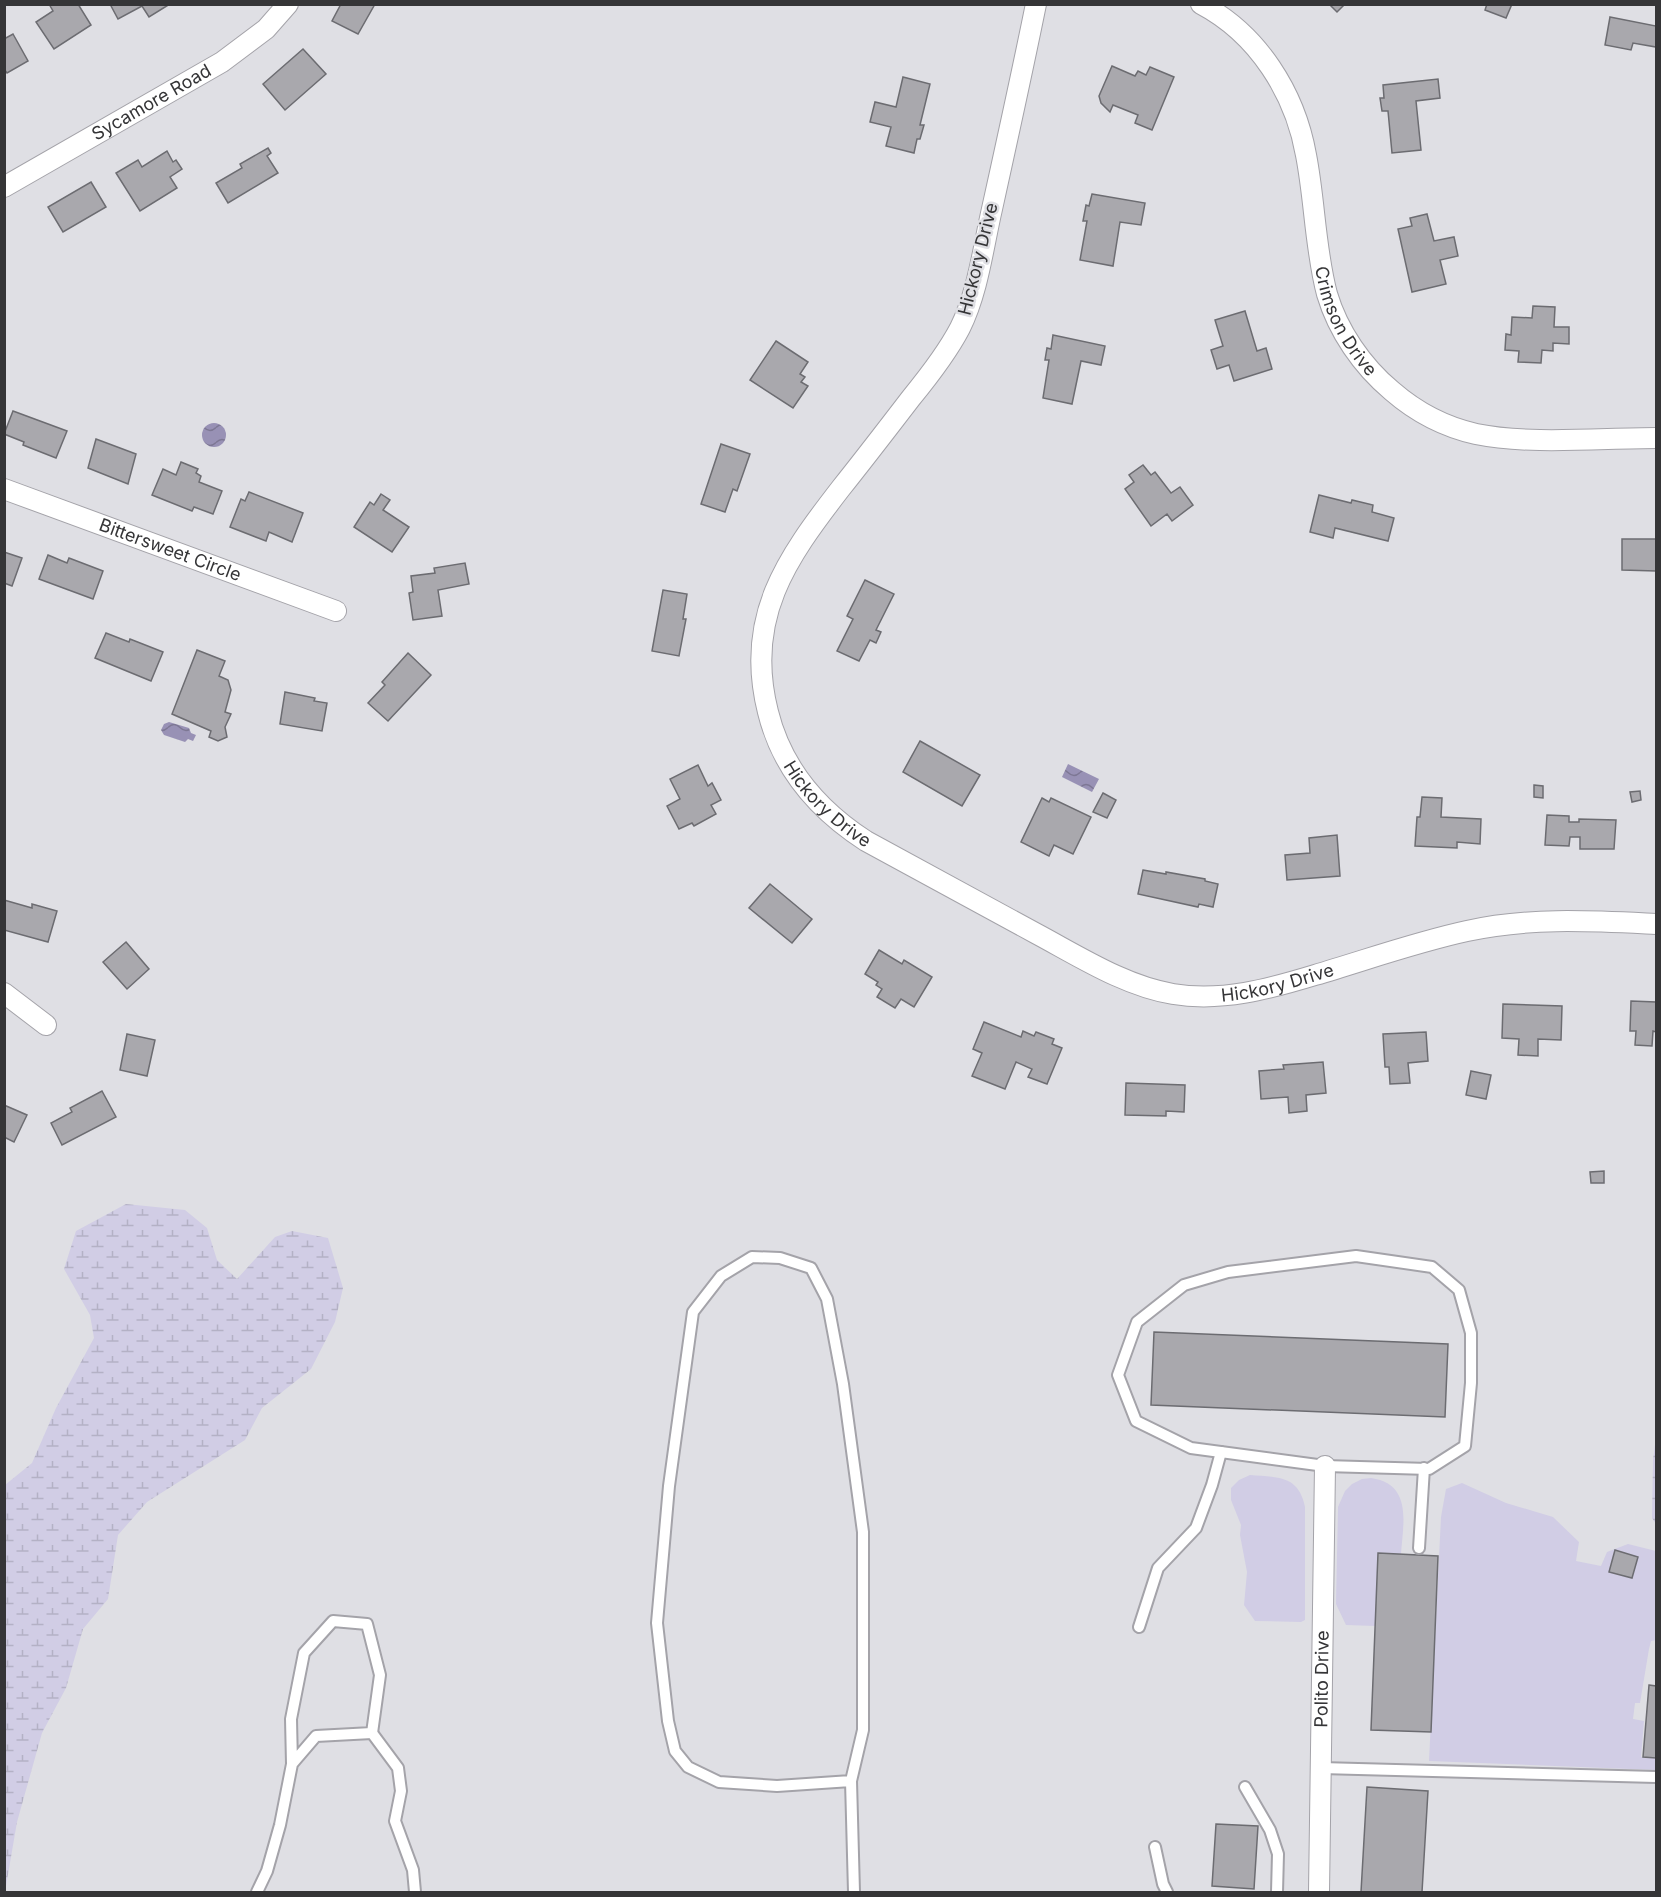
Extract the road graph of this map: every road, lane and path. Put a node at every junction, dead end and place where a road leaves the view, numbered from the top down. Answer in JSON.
{"nodes":[{"id":1,"x":288,"y":4,"type":"edge"},
{"id":2,"x":1036,"y":4,"type":"edge"},
{"id":3,"x":1201,"y":4,"type":"edge"},
{"id":4,"x":4,"y":187,"type":"edge"},
{"id":5,"x":1656,"y":438,"type":"edge"},
{"id":6,"x":4,"y":489,"type":"edge"},
{"id":7,"x":336,"y":611,"type":"dead end"},
{"id":8,"x":1656,"y":924,"type":"edge"},
{"id":9,"x":4,"y":993,"type":"edge"},
{"id":10,"x":46,"y":1025,"type":"dead end"},
{"id":11,"x":1221,"y":1452,"type":"junction"},
{"id":12,"x":1325,"y":1466,"type":"junction"},
{"id":13,"x":1424,"y":1468,"type":"junction"},
{"id":14,"x":1419,"y":1548,"type":"dead end"},
{"id":15,"x":1138,"y":1627,"type":"dead end"},
{"id":16,"x":372,"y":1733,"type":"junction"},
{"id":17,"x":292,"y":1764,"type":"junction"},
{"id":18,"x":1320,"y":1768,"type":"junction"},
{"id":19,"x":1656,"y":1777,"type":"edge"},
{"id":20,"x":852,"y":1781,"type":"junction"},
{"id":21,"x":1245,"y":1787,"type":"dead end"},
{"id":22,"x":1155,"y":1847,"type":"dead end"},
{"id":23,"x":257,"y":1893,"type":"edge"},
{"id":24,"x":415,"y":1893,"type":"edge"},
{"id":25,"x":854,"y":1893,"type":"edge"},
{"id":26,"x":1167,"y":1893,"type":"edge"},
{"id":27,"x":1277,"y":1893,"type":"edge"},
{"id":28,"x":1319,"y":1893,"type":"edge"}],
"edges":[{"from":1,"to":4,"type":"street","name":"Sycamore Road"},
{"from":2,"to":8,"type":"street","name":"Hickory Drive"},
{"from":3,"to":5,"type":"street","name":"Crimson Drive"},
{"from":6,"to":7,"type":"street","name":"Bittersweet Circle"},
{"from":9,"to":10,"type":"street"},
{"from":11,"to":12,"type":"lane"},
{"from":11,"to":13,"type":"lane"},
{"from":11,"to":15,"type":"lane"},
{"from":12,"to":13,"type":"lane"},
{"from":12,"to":18,"type":"street","name":"Polito Drive"},
{"from":13,"to":14,"type":"lane"},
{"from":16,"to":17,"type":"lane"},
{"from":16,"to":17,"type":"lane"},
{"from":16,"to":24,"type":"lane"},
{"from":17,"to":23,"type":"lane"},
{"from":18,"to":19,"type":"lane"},
{"from":18,"to":28,"type":"street","name":"Polito Drive"},
{"from":20,"to":20,"type":"lane"},
{"from":20,"to":25,"type":"lane"},
{"from":21,"to":27,"type":"lane"},
{"from":22,"to":26,"type":"lane"}]}
